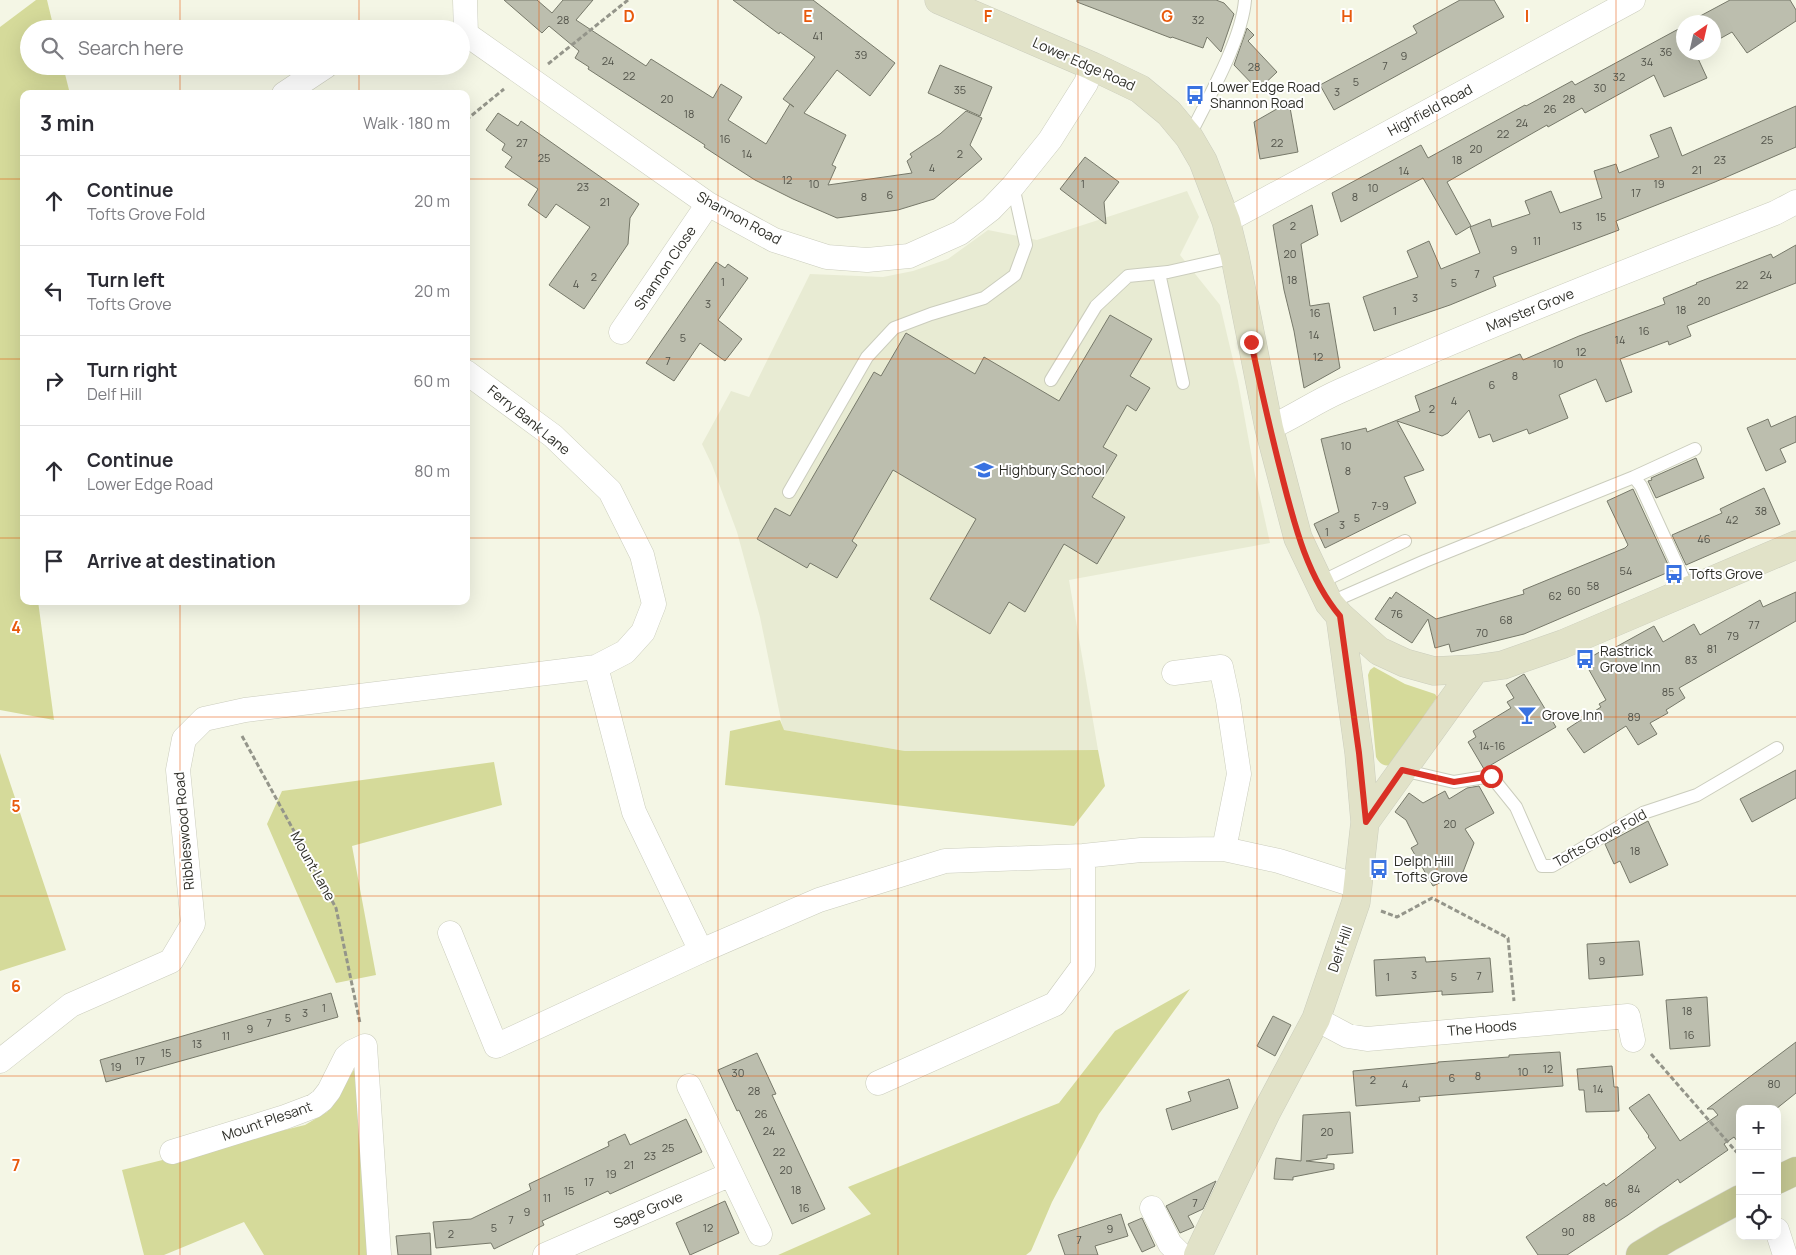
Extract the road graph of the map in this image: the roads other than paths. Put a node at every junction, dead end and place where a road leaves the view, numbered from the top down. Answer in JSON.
{"nodes":[{"id":1,"x":465,"y":0,"type":"edge"},
{"id":2,"x":939,"y":0,"type":"edge"},
{"id":3,"x":1244,"y":0,"type":"edge"},
{"id":4,"x":1634,"y":0,"type":"edge"},
{"id":5,"x":464,"y":20,"type":"edge"},
{"id":6,"x":470,"y":40,"type":"edge"},
{"id":7,"x":1092,"y":66,"type":"junction"},
{"id":8,"x":312,"y":75,"type":"edge"},
{"id":9,"x":290,"y":90,"type":"edge"},
{"id":10,"x":1189,"y":137,"type":"junction"},
{"id":11,"x":1013,"y":186,"type":"junction"},
{"id":12,"x":1796,"y":202,"type":"edge"},
{"id":13,"x":708,"y":204,"type":"junction"},
{"id":14,"x":1226,"y":221,"type":"junction"},
{"id":15,"x":1235,"y":257,"type":"junction"},
{"id":16,"x":1159,"y":273,"type":"junction"},
{"id":17,"x":621,"y":332,"type":"dead end"},
{"id":18,"x":470,"y":375,"type":"edge"},
{"id":19,"x":1051,"y":380,"type":"dead end"},
{"id":20,"x":1183,"y":383,"type":"dead end"},
{"id":21,"x":1269,"y":428,"type":"junction"},
{"id":22,"x":1695,"y":449,"type":"dead end"},
{"id":23,"x":1634,"y":477,"type":"junction"},
{"id":24,"x":789,"y":492,"type":"dead end"},
{"id":25,"x":1405,"y":542,"type":"dead end"},
{"id":26,"x":1796,"y":545,"type":"edge"},
{"id":27,"x":1689,"y":590,"type":"junction"},
{"id":28,"x":1329,"y":600,"type":"junction"},
{"id":29,"x":596,"y":667,"type":"junction"},
{"id":30,"x":1475,"y":669,"type":"junction"},
{"id":31,"x":1174,"y":673,"type":"dead end"},
{"id":32,"x":1776,"y":748,"type":"dead end"},
{"id":33,"x":1402,"y":770,"type":"junction"},
{"id":34,"x":1366,"y":822,"type":"junction"},
{"id":35,"x":1224,"y":849,"type":"junction"},
{"id":36,"x":1083,"y":856,"type":"junction"},
{"id":37,"x":1357,"y":894,"type":"junction"},
{"id":38,"x":450,"y":933,"type":"dead end"},
{"id":39,"x":701,"y":951,"type":"junction"},
{"id":40,"x":1316,"y":1019,"type":"junction"},
{"id":41,"x":1632,"y":1040,"type":"road end"},
{"id":42,"x":0,"y":1061,"type":"edge"},
{"id":43,"x":878,"y":1083,"type":"dead end"},
{"id":44,"x":689,"y":1086,"type":"dead end"},
{"id":45,"x":172,"y":1152,"type":"dead end"},
{"id":46,"x":1796,"y":1171,"type":"edge"},
{"id":47,"x":731,"y":1174,"type":"junction"},
{"id":48,"x":1781,"y":1178,"type":"edge"},
{"id":49,"x":1736,"y":1201,"type":"edge"},
{"id":50,"x":1152,"y":1208,"type":"dead end"},
{"id":51,"x":760,"y":1234,"type":"dead end"},
{"id":52,"x":1781,"y":1240,"type":"edge"},
{"id":53,"x":568,"y":1250,"type":"edge"},
{"id":54,"x":379,"y":1255,"type":"edge"},
{"id":55,"x":545,"y":1255,"type":"edge"},
{"id":56,"x":1181,"y":1255,"type":"edge"},
{"id":57,"x":1198,"y":1255,"type":"edge"},
{"id":58,"x":1640,"y":1255,"type":"edge"},
{"id":59,"x":1786,"y":1255,"type":"edge"}],
"edges":[{"from":1,"to":5,"type":"street"},
{"from":2,"to":7,"type":"street","name":"Lower Edge Road"},
{"from":3,"to":10,"type":"lane"},
{"from":4,"to":14,"type":"street","name":"Highfield Road"},
{"from":6,"to":13,"type":"street","name":"Shannon Road"},
{"from":7,"to":10,"type":"street","name":"Lower Edge Road"},
{"from":7,"to":11,"type":"street","name":"Shannon Road"},
{"from":8,"to":9,"type":"street"},
{"from":10,"to":14,"type":"street","name":"Lower Edge Road"},
{"from":11,"to":13,"type":"street","name":"Shannon Road"},
{"from":11,"to":24,"type":"lane"},
{"from":12,"to":21,"type":"street","name":"Mayster Grove"},
{"from":13,"to":17,"type":"street","name":"Shannon Close"},
{"from":14,"to":15,"type":"street","name":"Lower Edge Road"},
{"from":15,"to":16,"type":"lane"},
{"from":15,"to":21,"type":"street","name":"Lower Edge Road"},
{"from":16,"to":19,"type":"lane"},
{"from":16,"to":20,"type":"lane"},
{"from":18,"to":29,"type":"street","name":"Ferry Bank Lane"},
{"from":21,"to":28,"type":"street","name":"Lower Edge Road"},
{"from":22,"to":23,"type":"lane"},
{"from":23,"to":27,"type":"lane"},
{"from":23,"to":28,"type":"lane"},
{"from":25,"to":28,"type":"lane"},
{"from":26,"to":27,"type":"street"},
{"from":27,"to":30,"type":"street"},
{"from":28,"to":30,"type":"street","name":"Lower Edge Road"},
{"from":28,"to":34,"type":"street","name":"Delf Hill"},
{"from":29,"to":39,"type":"street"},
{"from":29,"to":42,"type":"street","name":"Ribbleswood Road"},
{"from":30,"to":33,"type":"street"},
{"from":31,"to":35,"type":"street"},
{"from":32,"to":33,"type":"lane","name":"Tofts Grove Fold"},
{"from":33,"to":34,"type":"street"},
{"from":34,"to":37,"type":"street","name":"Delf Hill"},
{"from":35,"to":36,"type":"street"},
{"from":35,"to":37,"type":"street"},
{"from":36,"to":39,"type":"street"},
{"from":36,"to":43,"type":"street"},
{"from":37,"to":40,"type":"street","name":"Delf Hill"},
{"from":38,"to":39,"type":"street"},
{"from":40,"to":41,"type":"street","name":"The Hoods"},
{"from":40,"to":57,"type":"street","name":"Delf Hill"},
{"from":44,"to":47,"type":"street"},
{"from":45,"to":54,"type":"street","name":"Mount Plesant"},
{"from":46,"to":48,"type":"main road"},
{"from":47,"to":51,"type":"street"},
{"from":47,"to":53,"type":"street","name":"Sage Grove"},
{"from":49,"to":58,"type":"main road"},
{"from":50,"to":56,"type":"street"},
{"from":52,"to":59,"type":"street"},
{"from":53,"to":55,"type":"street","name":"Sage Grove"}]}
